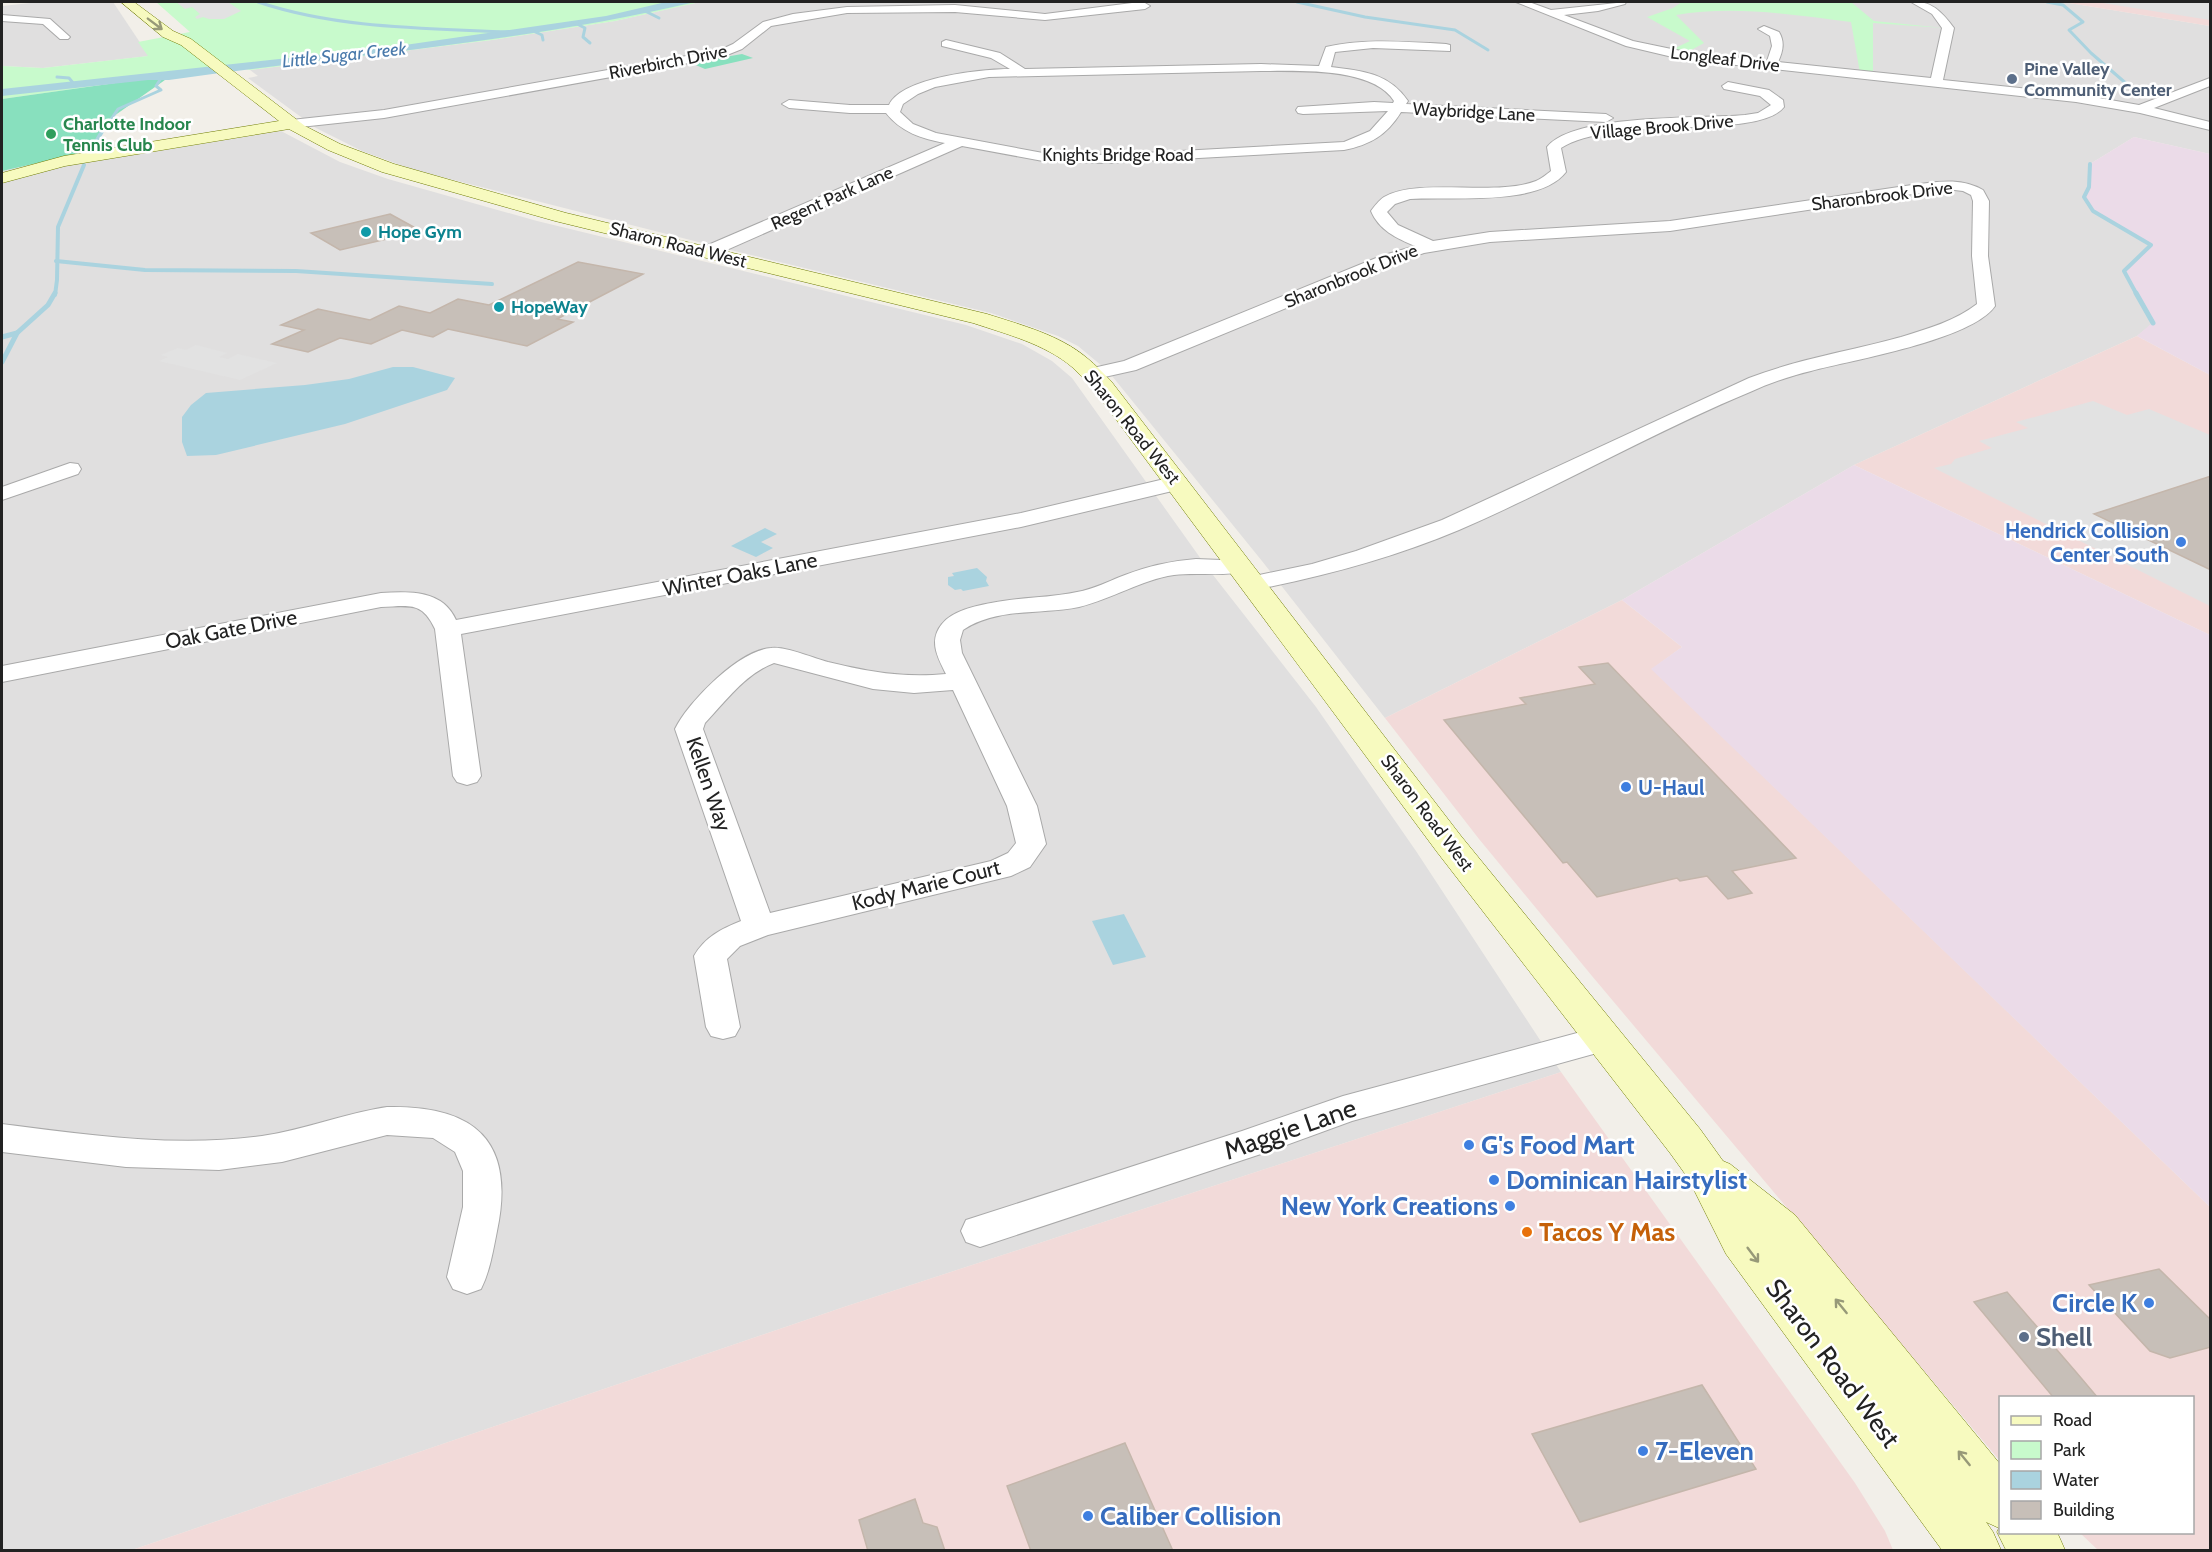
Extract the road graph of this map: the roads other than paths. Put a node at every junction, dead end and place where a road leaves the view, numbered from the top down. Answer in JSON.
{"nodes":[{"id":1,"x":127,"y":2,"type":"edge"},
{"id":2,"x":147,"y":2,"type":"edge"},
{"id":3,"x":1521,"y":2,"type":"edge"},
{"id":4,"x":1621,"y":2,"type":"edge"},
{"id":5,"x":1916,"y":2,"type":"edge"},
{"id":6,"x":1145,"y":6,"type":"dead end"},
{"id":7,"x":1551,"y":13,"type":"junction"},
{"id":8,"x":2,"y":18,"type":"edge"},
{"id":9,"x":1764,"y":29,"type":"dead end"},
{"id":10,"x":64,"y":37,"type":"dead end"},
{"id":11,"x":186,"y":42,"type":"junction"},
{"id":12,"x":946,"y":45,"type":"dead end"},
{"id":13,"x":1446,"y":48,"type":"dead end"},
{"id":14,"x":1770,"y":66,"type":"junction"},
{"id":15,"x":1324,"y":70,"type":"junction"},
{"id":16,"x":1020,"y":71,"type":"junction"},
{"id":17,"x":2211,"y":82,"type":"edge"},
{"id":18,"x":1936,"y":83,"type":"junction"},
{"id":19,"x":1728,"y":87,"type":"dead end"},
{"id":20,"x":789,"y":104,"type":"dead end"},
{"id":21,"x":1397,"y":107,"type":"junction"},
{"id":22,"x":893,"y":109,"type":"junction"},
{"id":23,"x":2140,"y":109,"type":"junction"},
{"id":24,"x":1302,"y":110,"type":"dead end"},
{"id":25,"x":291,"y":124,"type":"junction"},
{"id":26,"x":1644,"y":125,"type":"junction"},
{"id":27,"x":2211,"y":126,"type":"edge"},
{"id":28,"x":957,"y":143,"type":"junction"},
{"id":29,"x":2,"y":178,"type":"edge"},
{"id":30,"x":1428,"y":245,"type":"junction"},
{"id":31,"x":707,"y":252,"type":"junction"},
{"id":32,"x":1091,"y":374,"type":"junction"},
{"id":33,"x":70,"y":469,"type":"dead end"},
{"id":34,"x":1177,"y":483,"type":"junction"},
{"id":35,"x":2,"y":494,"type":"edge"},
{"id":36,"x":1217,"y":537,"type":"junction"},
{"id":37,"x":1156,"y":567,"type":"junction"},
{"id":38,"x":1246,"y":575,"type":"junction"},
{"id":39,"x":448,"y":629,"type":"junction"},
{"id":40,"x":2,"y":674,"type":"edge"},
{"id":41,"x":963,"y":681,"type":"junction"},
{"id":42,"x":467,"y":776,"type":"dead end"},
{"id":43,"x":759,"y":926,"type":"junction"},
{"id":44,"x":723,"y":1027,"type":"dead end"},
{"id":45,"x":1603,"y":1039,"type":"junction"},
{"id":46,"x":2,"y":1138,"type":"edge"},
{"id":47,"x":980,"y":1231,"type":"dead end"},
{"id":48,"x":467,"y":1277,"type":"dead end"},
{"id":49,"x":2025,"y":1534,"type":"edge"},
{"id":50,"x":1976,"y":1535,"type":"edge"},
{"id":51,"x":2038,"y":1551,"type":"edge"}],
"edges":[{"from":1,"to":11,"type":"main road","name":"Sharon Road West","one_way":true},
{"from":2,"to":11,"type":"main road","name":"Sharon Road West"},
{"from":3,"to":7,"type":"street","name":"Longleaf Drive"},
{"from":4,"to":7,"type":"street"},
{"from":5,"to":18,"type":"street"},
{"from":6,"to":25,"type":"street","name":"Riverbirch Drive"},
{"from":7,"to":14,"type":"street","name":"Longleaf Drive"},
{"from":8,"to":10,"type":"street"},
{"from":9,"to":14,"type":"street"},
{"from":11,"to":25,"type":"main road","name":"Sharon Road West"},
{"from":12,"to":16,"type":"street"},
{"from":13,"to":15,"type":"street"},
{"from":14,"to":18,"type":"street","name":"Longleaf Drive"},
{"from":15,"to":16,"type":"street"},
{"from":15,"to":21,"type":"street"},
{"from":16,"to":22,"type":"street"},
{"from":17,"to":23,"type":"street"},
{"from":18,"to":23,"type":"street","name":"Longleaf Drive"},
{"from":19,"to":26,"type":"street","name":"Village Brook Drive"},
{"from":20,"to":22,"type":"street"},
{"from":21,"to":24,"type":"street","name":"Waybridge Lane"},
{"from":21,"to":26,"type":"street","name":"Waybridge Lane"},
{"from":21,"to":28,"type":"street","name":"Knights Bridge Road"},
{"from":22,"to":28,"type":"street","name":"Knights Bridge Road"},
{"from":23,"to":27,"type":"street","name":"Longleaf Drive"},
{"from":25,"to":29,"type":"main road"},
{"from":25,"to":31,"type":"main road","name":"Sharon Road West"},
{"from":26,"to":30,"type":"street","name":"Village Brook Drive"},
{"from":28,"to":31,"type":"street","name":"Regent Park Lane"},
{"from":30,"to":32,"type":"street","name":"Sharonbrook Drive"},
{"from":30,"to":38,"type":"street","name":"Sharonbrook Drive"},
{"from":31,"to":32,"type":"main road","name":"Sharon Road West"},
{"from":32,"to":34,"type":"main road","name":"Sharon Road West"},
{"from":33,"to":35,"type":"street"},
{"from":34,"to":36,"type":"main road","name":"Sharon Road West"},
{"from":34,"to":39,"type":"street","name":"Winter Oaks Lane"},
{"from":36,"to":37,"type":"street","name":"Kody Marie Court"},
{"from":36,"to":38,"type":"main road","name":"Sharon Road West"},
{"from":37,"to":38,"type":"street","name":"Kody Marie Court"},
{"from":37,"to":41,"type":"street","name":"Kody Marie Court"},
{"from":38,"to":45,"type":"main road","name":"Sharon Road West"},
{"from":39,"to":40,"type":"street","name":"Oak Gate Drive"},
{"from":39,"to":42,"type":"street"},
{"from":41,"to":43,"type":"street","name":"Kody Marie Court"},
{"from":41,"to":43,"type":"street","name":"Kellen Way"},
{"from":43,"to":44,"type":"street","name":"Kody Marie Court"},
{"from":45,"to":47,"type":"street","name":"Maggie Lane"},
{"from":45,"to":50,"type":"main road","name":"Sharon Road West"},
{"from":46,"to":48,"type":"street"},
{"from":49,"to":51,"type":"main road"}]}
